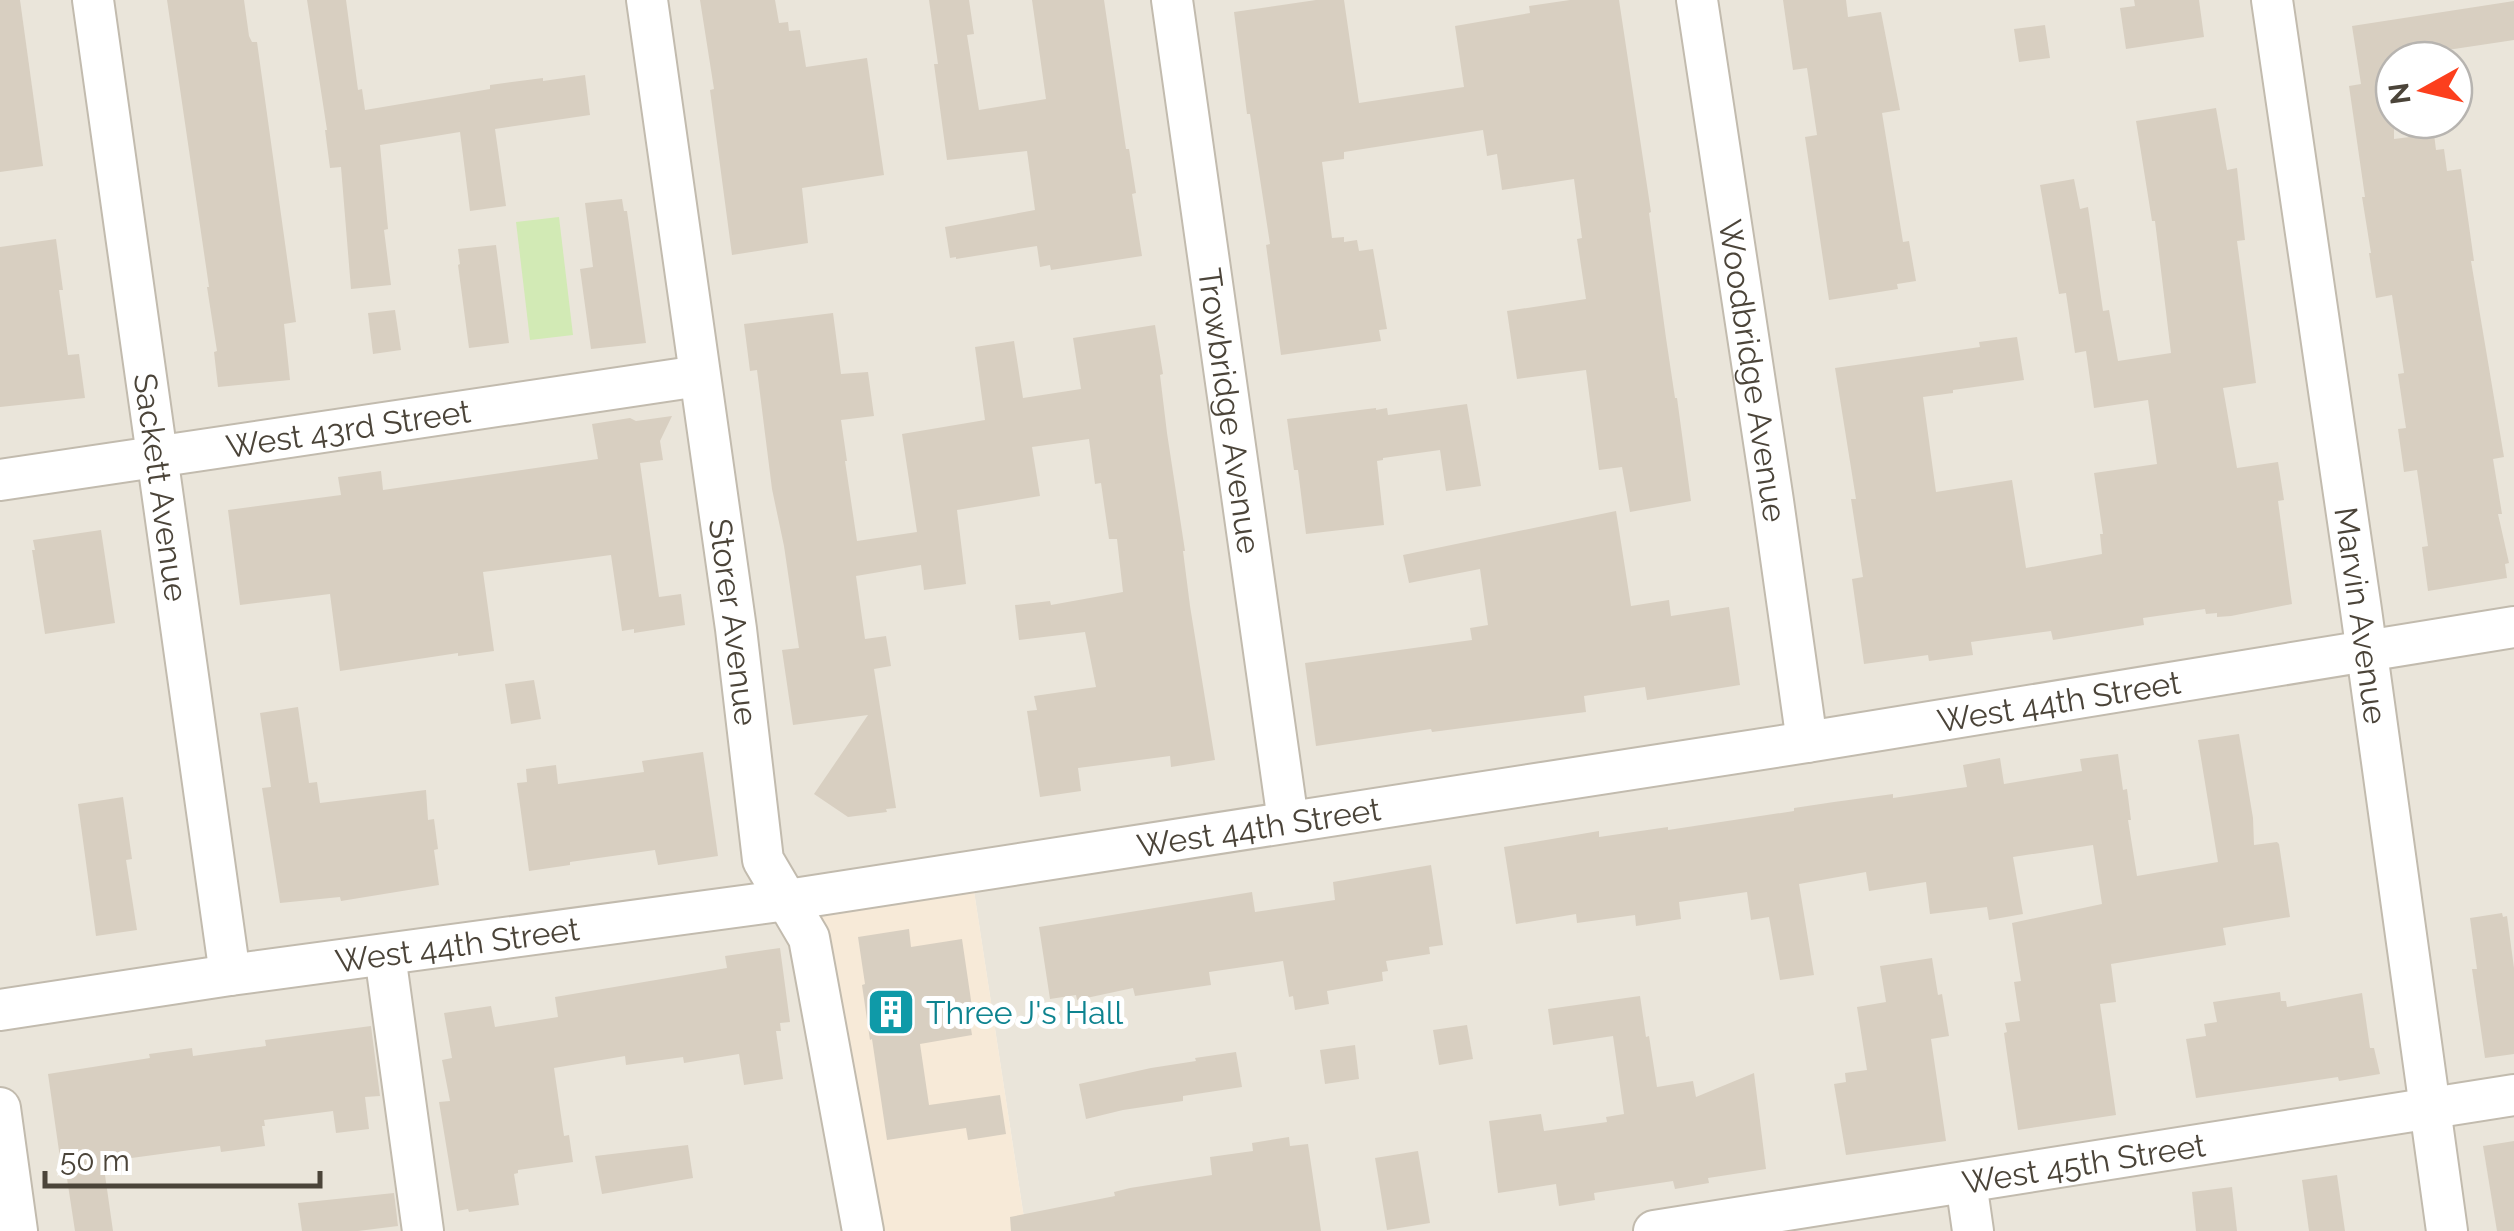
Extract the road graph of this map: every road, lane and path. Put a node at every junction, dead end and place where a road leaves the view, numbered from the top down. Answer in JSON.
{"nodes":[{"id":1,"x":93,"y":0,"type":"edge"},
{"id":2,"x":647,"y":0,"type":"edge"},
{"id":3,"x":1172,"y":0,"type":"edge"},
{"id":4,"x":1697,"y":0,"type":"edge"},
{"id":5,"x":2272,"y":0,"type":"edge"},
{"id":6,"x":699,"y":376,"type":"junction"},
{"id":7,"x":156,"y":458,"type":"junction"},
{"id":8,"x":0,"y":480,"type":"edge"},
{"id":9,"x":2514,"y":627,"type":"edge"},
{"id":10,"x":2366,"y":652,"type":"junction"},
{"id":11,"x":1807,"y":742,"type":"junction"},
{"id":12,"x":1288,"y":821,"type":"junction"},
{"id":13,"x":786,"y":900,"type":"junction"},
{"id":14,"x":385,"y":956,"type":"junction"},
{"id":15,"x":230,"y":975,"type":"junction"},
{"id":16,"x":0,"y":1010,"type":"edge"},
{"id":17,"x":2514,"y":1095,"type":"edge"},
{"id":18,"x":0,"y":1108,"type":"edge"},
{"id":19,"x":2430,"y":1108,"type":"junction"},
{"id":20,"x":1966,"y":1182,"type":"junction"},
{"id":21,"x":17,"y":1231,"type":"edge"},
{"id":22,"x":423,"y":1231,"type":"edge"},
{"id":23,"x":863,"y":1231,"type":"edge"},
{"id":24,"x":1654,"y":1231,"type":"edge"},
{"id":25,"x":1973,"y":1231,"type":"edge"},
{"id":26,"x":2447,"y":1231,"type":"edge"}],
"edges":[{"from":1,"to":7,"type":"street","name":"Sackett Avenue"},
{"from":2,"to":6,"type":"street","name":"Storer Avenue"},
{"from":3,"to":12,"type":"street","name":"Trowbridge Avenue"},
{"from":4,"to":11,"type":"street","name":"Woodbridge Avenue"},
{"from":5,"to":10,"type":"street","name":"Marvin Avenue"},
{"from":6,"to":7,"type":"street","name":"West 43rd Street"},
{"from":6,"to":13,"type":"street","name":"Storer Avenue"},
{"from":7,"to":8,"type":"street","name":"West 43rd Street"},
{"from":7,"to":15,"type":"street","name":"Sackett Avenue"},
{"from":9,"to":10,"type":"street","name":"West 44th Street"},
{"from":10,"to":11,"type":"street","name":"West 44th Street"},
{"from":10,"to":19,"type":"street","name":"Marvin Avenue"},
{"from":11,"to":12,"type":"street","name":"West 44th Street"},
{"from":12,"to":13,"type":"street","name":"West 44th Street"},
{"from":13,"to":14,"type":"street","name":"West 44th Street"},
{"from":13,"to":23,"type":"street","name":"Storer Avenue"},
{"from":14,"to":15,"type":"street","name":"West 44th Street"},
{"from":14,"to":22,"type":"street"},
{"from":15,"to":16,"type":"street","name":"West 44th Street"},
{"from":17,"to":19,"type":"street","name":"West 45th Street"},
{"from":18,"to":21,"type":"street"},
{"from":19,"to":20,"type":"street","name":"West 45th Street"},
{"from":19,"to":26,"type":"street","name":"Marvin Avenue"},
{"from":20,"to":24,"type":"street","name":"West 45th Street"},
{"from":20,"to":25,"type":"street"}]}
